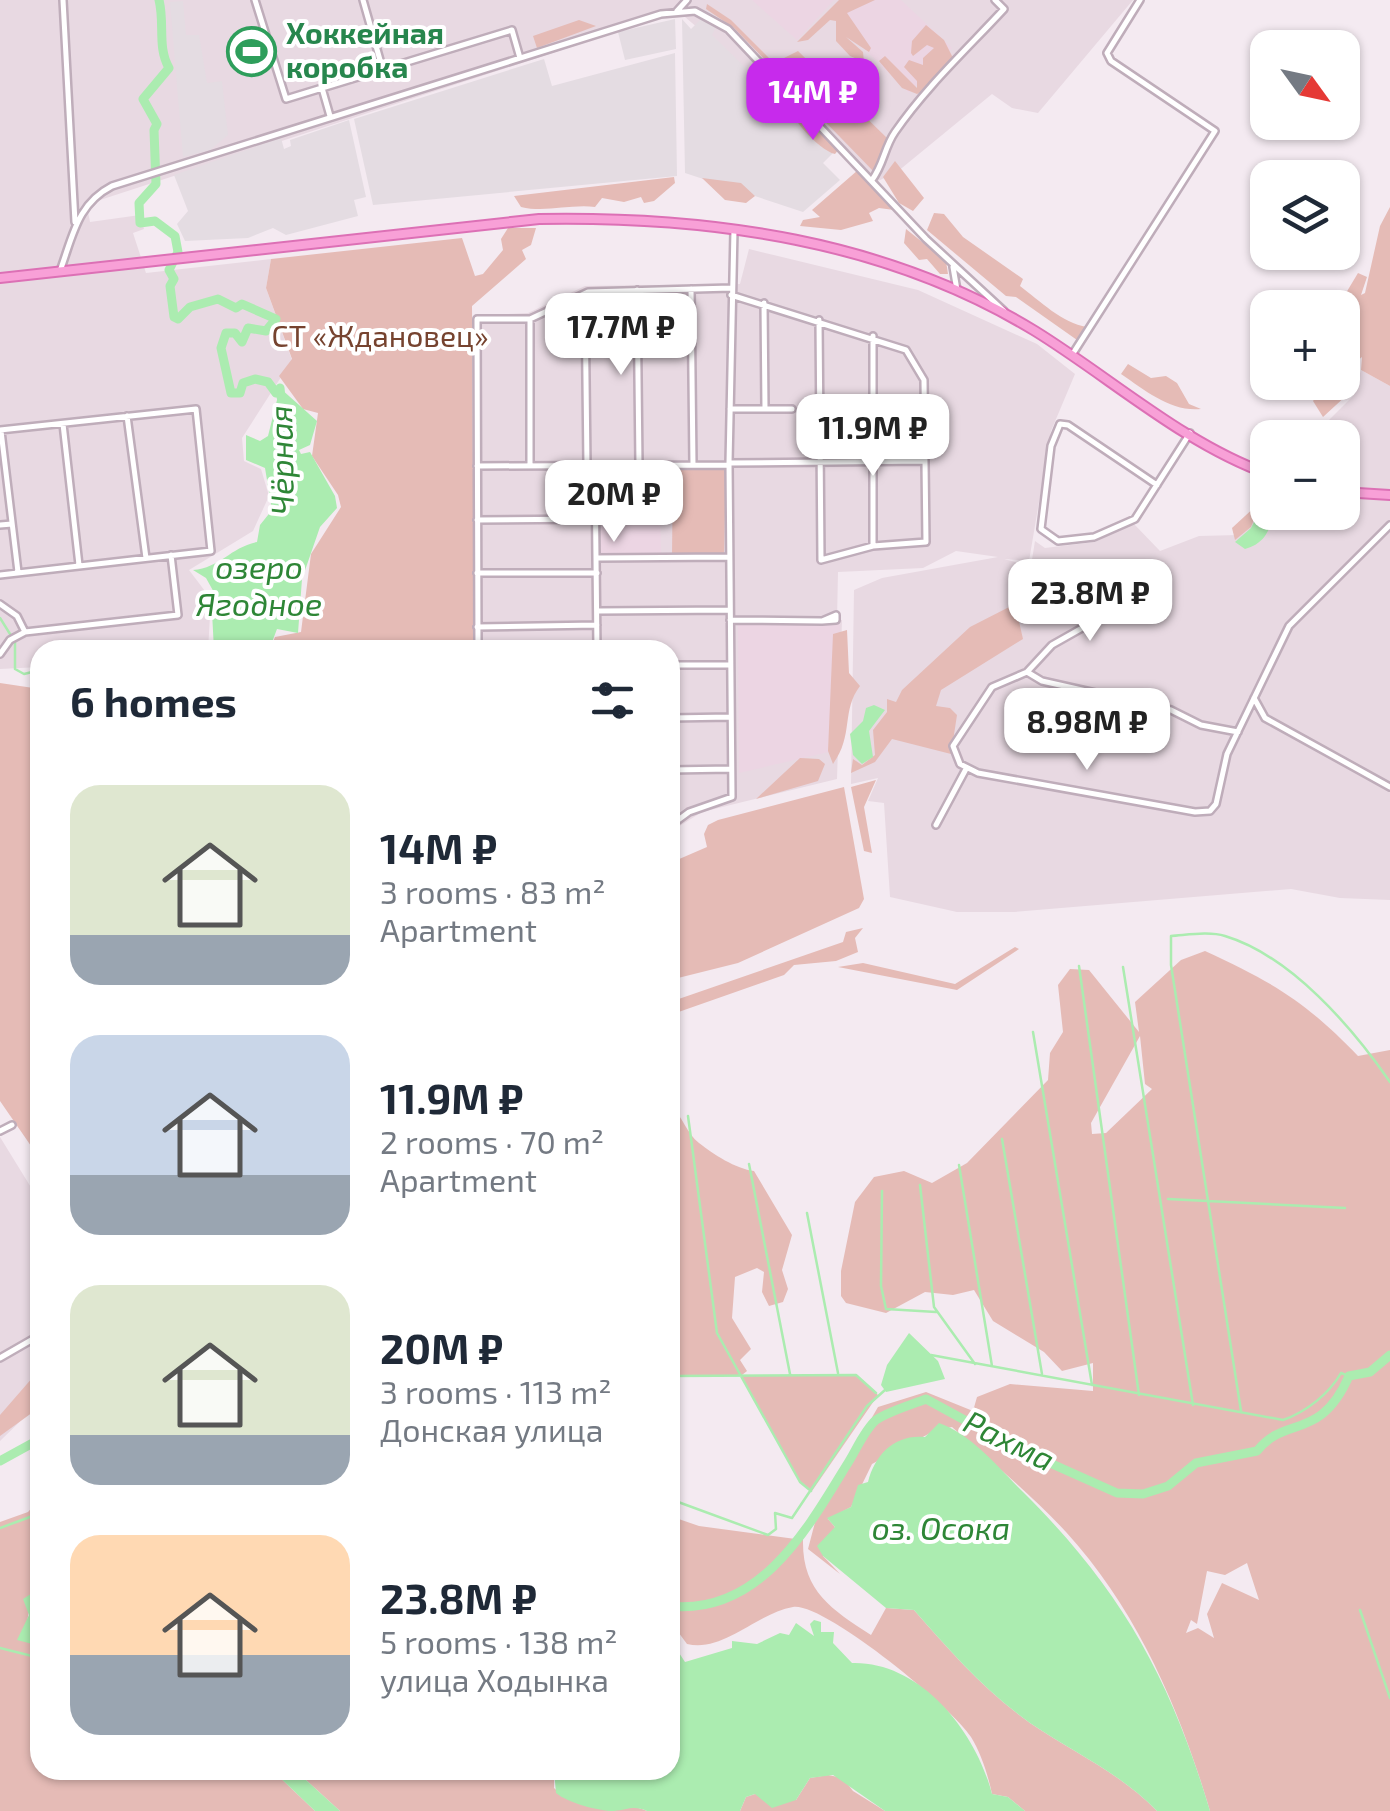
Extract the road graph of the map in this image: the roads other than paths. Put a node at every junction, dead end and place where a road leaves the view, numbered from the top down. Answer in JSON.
{"nodes":[{"id":1,"x":62,"y":0,"type":"edge"},
{"id":2,"x":255,"y":0,"type":"edge"},
{"id":3,"x":363,"y":0,"type":"edge"},
{"id":4,"x":687,"y":0,"type":"edge"},
{"id":5,"x":995,"y":0,"type":"edge"},
{"id":6,"x":1140,"y":0,"type":"edge"},
{"id":7,"x":677,"y":10,"type":"junction"},
{"id":8,"x":520,"y":58,"type":"junction"},
{"id":9,"x":382,"y":67,"type":"junction"},
{"id":10,"x":322,"y":88,"type":"junction"},
{"id":11,"x":330,"y":116,"type":"junction"},
{"id":12,"x":872,"y":180,"type":"junction"},
{"id":13,"x":75,"y":224,"type":"junction"},
{"id":14,"x":734,"y":227,"type":"junction"},
{"id":15,"x":953,"y":267,"type":"junction"},
{"id":16,"x":60,"y":271,"type":"junction"},
{"id":17,"x":0,"y":278,"type":"edge"},
{"id":18,"x":940,"y":282,"type":"junction"},
{"id":19,"x":692,"y":289,"type":"junction"},
{"id":20,"x":637,"y":290,"type":"junction"},
{"id":21,"x":958,"y":290,"type":"junction"},
{"id":22,"x":731,"y":291,"type":"junction"},
{"id":23,"x":585,"y":294,"type":"junction"},
{"id":24,"x":764,"y":303,"type":"junction"},
{"id":25,"x":1010,"y":316,"type":"junction"},
{"id":26,"x":530,"y":319,"type":"junction"},
{"id":27,"x":819,"y":320,"type":"junction"},
{"id":28,"x":873,"y":336,"type":"junction"},
{"id":29,"x":1072,"y":355,"type":"junction"},
{"id":30,"x":730,"y":409,"type":"junction"},
{"id":31,"x":766,"y":409,"type":"junction"},
{"id":32,"x":792,"y":409,"type":"dead end"},
{"id":33,"x":127,"y":416,"type":"junction"},
{"id":34,"x":63,"y":424,"type":"junction"},
{"id":35,"x":0,"y":430,"type":"edge"},
{"id":36,"x":1190,"y":433,"type":"junction"},
{"id":37,"x":925,"y":461,"type":"junction"},
{"id":38,"x":820,"y":462,"type":"junction"},
{"id":39,"x":873,"y":462,"type":"junction"},
{"id":40,"x":730,"y":464,"type":"junction"},
{"id":41,"x":693,"y":465,"type":"junction"},
{"id":42,"x":477,"y":466,"type":"junction"},
{"id":43,"x":530,"y":466,"type":"junction"},
{"id":44,"x":591,"y":466,"type":"junction"},
{"id":45,"x":639,"y":466,"type":"junction"},
{"id":46,"x":1250,"y":467,"type":"edge"},
{"id":47,"x":3,"y":475,"type":"edge"},
{"id":48,"x":1157,"y":485,"type":"junction"},
{"id":49,"x":1360,"y":493,"type":"edge"},
{"id":50,"x":1390,"y":495,"type":"edge"},
{"id":51,"x":596,"y":519,"type":"junction"},
{"id":52,"x":477,"y":520,"type":"junction"},
{"id":53,"x":12,"y":524,"type":"junction"},
{"id":54,"x":0,"y":525,"type":"edge"},
{"id":55,"x":1390,"y":526,"type":"edge"},
{"id":56,"x":873,"y":546,"type":"junction"},
{"id":57,"x":171,"y":555,"type":"junction"},
{"id":58,"x":729,"y":557,"type":"junction"},
{"id":59,"x":146,"y":558,"type":"junction"},
{"id":60,"x":596,"y":558,"type":"junction"},
{"id":61,"x":79,"y":566,"type":"junction"},
{"id":62,"x":18,"y":572,"type":"junction"},
{"id":63,"x":596,"y":573,"type":"junction"},
{"id":64,"x":476,"y":574,"type":"junction"},
{"id":65,"x":0,"y":575,"type":"edge"},
{"id":66,"x":1137,"y":597,"type":"dead end"},
{"id":67,"x":0,"y":604,"type":"edge"},
{"id":68,"x":730,"y":610,"type":"junction"},
{"id":69,"x":597,"y":611,"type":"junction"},
{"id":70,"x":730,"y":620,"type":"junction"},
{"id":71,"x":822,"y":621,"type":"dead end"},
{"id":72,"x":597,"y":625,"type":"junction"},
{"id":73,"x":477,"y":627,"type":"junction"},
{"id":74,"x":25,"y":632,"type":"junction"},
{"id":75,"x":478,"y":640,"type":"edge"},
{"id":76,"x":597,"y":640,"type":"edge"},
{"id":77,"x":0,"y":654,"type":"edge"},
{"id":78,"x":680,"y":665,"type":"edge"},
{"id":79,"x":730,"y":665,"type":"junction"},
{"id":80,"x":1028,"y":672,"type":"junction"},
{"id":81,"x":1254,"y":698,"type":"junction"},
{"id":82,"x":731,"y":717,"type":"junction"},
{"id":83,"x":680,"y":718,"type":"edge"},
{"id":84,"x":1238,"y":732,"type":"junction"},
{"id":85,"x":964,"y":768,"type":"junction"},
{"id":86,"x":731,"y":769,"type":"junction"},
{"id":87,"x":680,"y":770,"type":"edge"},
{"id":88,"x":1390,"y":787,"type":"edge"},
{"id":89,"x":680,"y":819,"type":"edge"},
{"id":90,"x":936,"y":826,"type":"dead end"},
{"id":91,"x":12,"y":1124,"type":"dead end"},
{"id":92,"x":0,"y":1131,"type":"edge"},
{"id":93,"x":30,"y":1341,"type":"edge"},
{"id":94,"x":0,"y":1358,"type":"edge"}],
"edges":[{"from":1,"to":13,"type":"street"},
{"from":2,"to":10,"type":"street"},
{"from":3,"to":9,"type":"street"},
{"from":4,"to":7,"type":"street"},
{"from":5,"to":12,"type":"street"},
{"from":6,"to":29,"type":"street"},
{"from":7,"to":8,"type":"street"},
{"from":7,"to":12,"type":"street"},
{"from":8,"to":9,"type":"street"},
{"from":8,"to":11,"type":"street"},
{"from":9,"to":10,"type":"street"},
{"from":10,"to":11,"type":"street"},
{"from":11,"to":13,"type":"street"},
{"from":12,"to":15,"type":"street"},
{"from":13,"to":16,"type":"street"},
{"from":14,"to":16,"type":"main road"},
{"from":14,"to":18,"type":"main road"},
{"from":14,"to":22,"type":"street"},
{"from":15,"to":18,"type":"street"},
{"from":15,"to":21,"type":"street"},
{"from":15,"to":25,"type":"street"},
{"from":16,"to":17,"type":"main road"},
{"from":18,"to":21,"type":"main road"},
{"from":19,"to":20,"type":"street"},
{"from":19,"to":22,"type":"street"},
{"from":19,"to":41,"type":"street"},
{"from":20,"to":23,"type":"street"},
{"from":20,"to":45,"type":"street"},
{"from":21,"to":25,"type":"main road"},
{"from":22,"to":24,"type":"street"},
{"from":22,"to":30,"type":"street"},
{"from":23,"to":26,"type":"street"},
{"from":23,"to":44,"type":"street"},
{"from":24,"to":27,"type":"street"},
{"from":24,"to":31,"type":"street"},
{"from":25,"to":29,"type":"main road"},
{"from":26,"to":42,"type":"street"},
{"from":26,"to":43,"type":"street"},
{"from":27,"to":28,"type":"street"},
{"from":27,"to":38,"type":"street"},
{"from":28,"to":37,"type":"street"},
{"from":28,"to":39,"type":"street"},
{"from":29,"to":36,"type":"main road"},
{"from":30,"to":31,"type":"street"},
{"from":30,"to":40,"type":"street"},
{"from":31,"to":32,"type":"street"},
{"from":33,"to":34,"type":"street"},
{"from":33,"to":57,"type":"street"},
{"from":33,"to":59,"type":"street"},
{"from":34,"to":35,"type":"street"},
{"from":34,"to":61,"type":"street"},
{"from":35,"to":47,"type":"street"},
{"from":36,"to":46,"type":"main road"},
{"from":36,"to":48,"type":"street"},
{"from":37,"to":39,"type":"street"},
{"from":37,"to":56,"type":"street"},
{"from":38,"to":39,"type":"street"},
{"from":38,"to":40,"type":"street"},
{"from":38,"to":56,"type":"street"},
{"from":39,"to":56,"type":"street"},
{"from":40,"to":41,"type":"street"},
{"from":40,"to":58,"type":"street"},
{"from":41,"to":45,"type":"street"},
{"from":42,"to":43,"type":"street"},
{"from":42,"to":52,"type":"street"},
{"from":43,"to":44,"type":"street"},
{"from":44,"to":45,"type":"street"},
{"from":44,"to":51,"type":"street"},
{"from":47,"to":53,"type":"street"},
{"from":48,"to":48,"type":"street"},
{"from":49,"to":50,"type":"main road"},
{"from":51,"to":52,"type":"street"},
{"from":51,"to":60,"type":"street"},
{"from":52,"to":64,"type":"street"},
{"from":53,"to":54,"type":"street"},
{"from":53,"to":62,"type":"street"},
{"from":55,"to":81,"type":"street"},
{"from":57,"to":59,"type":"street"},
{"from":57,"to":74,"type":"street"},
{"from":58,"to":60,"type":"street"},
{"from":58,"to":68,"type":"street"},
{"from":59,"to":61,"type":"street"},
{"from":60,"to":63,"type":"street"},
{"from":61,"to":62,"type":"street"},
{"from":62,"to":65,"type":"street"},
{"from":63,"to":64,"type":"street"},
{"from":63,"to":69,"type":"street"},
{"from":64,"to":73,"type":"street"},
{"from":66,"to":80,"type":"street"},
{"from":67,"to":74,"type":"street"},
{"from":68,"to":69,"type":"street"},
{"from":68,"to":70,"type":"street"},
{"from":69,"to":72,"type":"street"},
{"from":70,"to":71,"type":"street"},
{"from":70,"to":79,"type":"street"},
{"from":72,"to":73,"type":"street"},
{"from":72,"to":76,"type":"street"},
{"from":73,"to":75,"type":"street"},
{"from":74,"to":77,"type":"street"},
{"from":78,"to":79,"type":"street"},
{"from":79,"to":82,"type":"street"},
{"from":80,"to":84,"type":"street"},
{"from":80,"to":85,"type":"street"},
{"from":81,"to":84,"type":"street"},
{"from":81,"to":88,"type":"street"},
{"from":82,"to":83,"type":"street"},
{"from":82,"to":86,"type":"street"},
{"from":84,"to":85,"type":"street"},
{"from":85,"to":90,"type":"street"},
{"from":86,"to":87,"type":"street"},
{"from":86,"to":89,"type":"street"},
{"from":91,"to":92,"type":"street"},
{"from":93,"to":94,"type":"street"}]}
